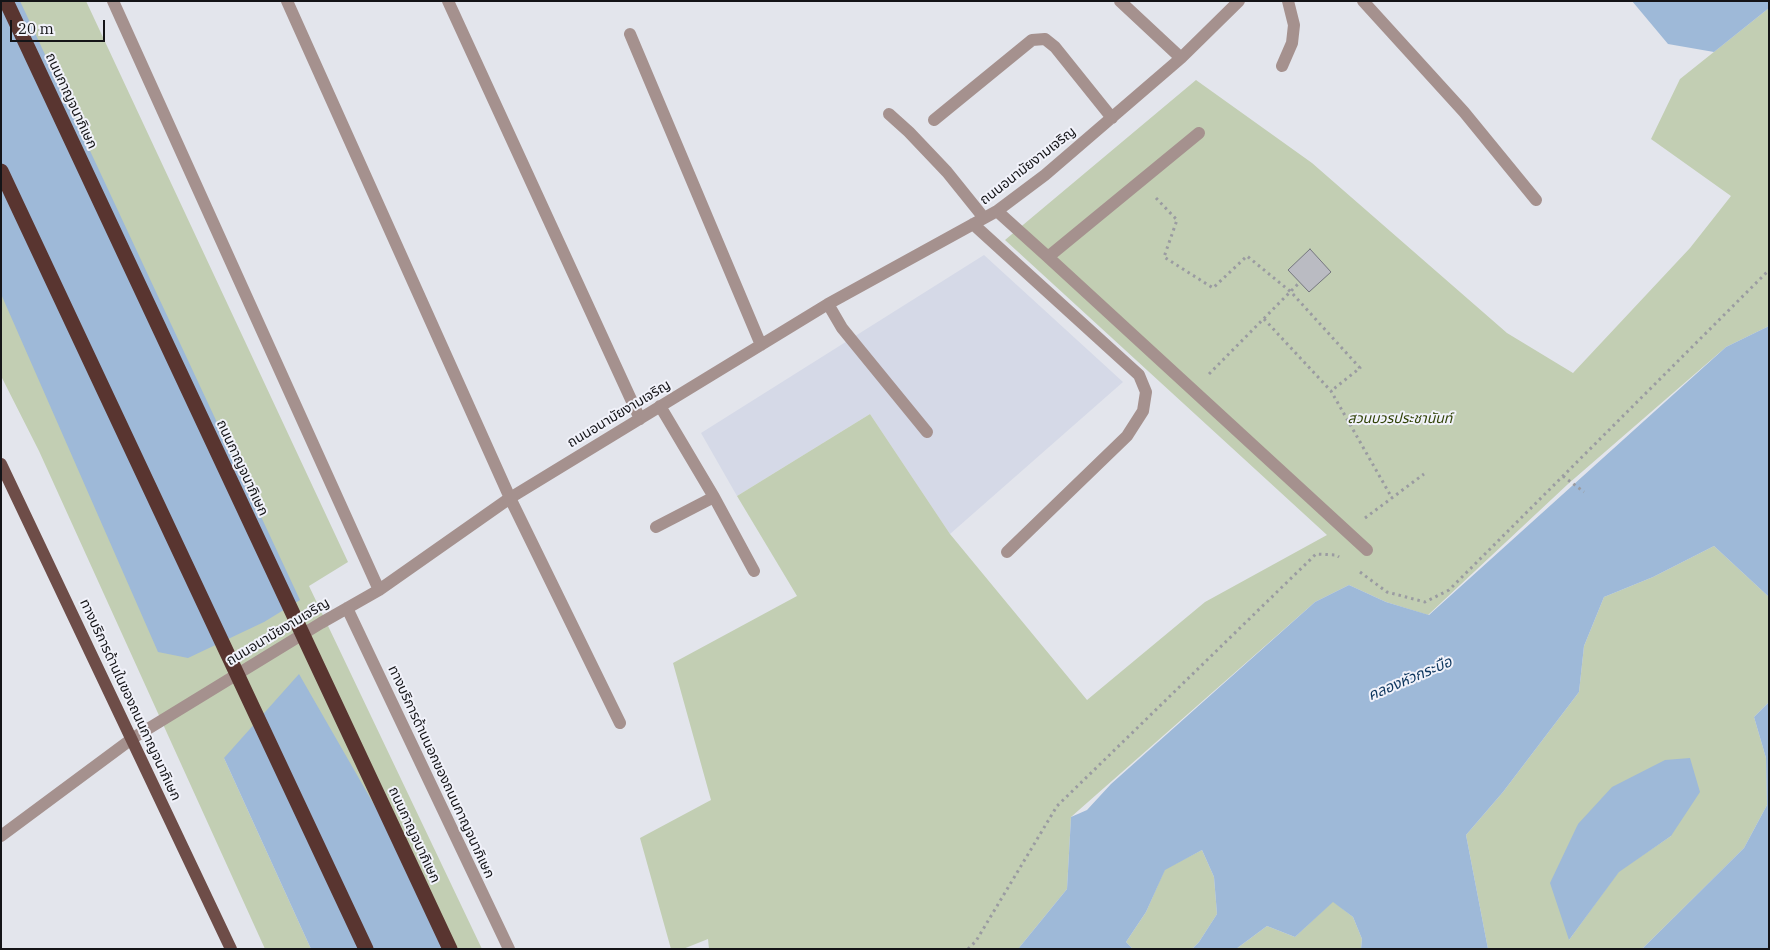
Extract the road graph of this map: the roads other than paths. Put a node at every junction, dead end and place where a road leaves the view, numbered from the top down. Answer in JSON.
{"nodes":[{"id":1,"x":6,"y":1,"type":"edge"},
{"id":2,"x":113,"y":1,"type":"edge"},
{"id":3,"x":287,"y":1,"type":"edge"},
{"id":4,"x":448,"y":1,"type":"edge"},
{"id":5,"x":1120,"y":1,"type":"edge"},
{"id":6,"x":1239,"y":1,"type":"edge"},
{"id":7,"x":1288,"y":1,"type":"edge"},
{"id":8,"x":1364,"y":1,"type":"edge"},
{"id":9,"x":630,"y":34,"type":"dead end"},
{"id":10,"x":1181,"y":58,"type":"junction"},
{"id":11,"x":1282,"y":66,"type":"dead end"},
{"id":12,"x":889,"y":114,"type":"dead end"},
{"id":13,"x":1112,"y":118,"type":"junction"},
{"id":14,"x":934,"y":120,"type":"dead end"},
{"id":15,"x":1199,"y":133,"type":"dead end"},
{"id":16,"x":1,"y":171,"type":"edge"},
{"id":17,"x":1536,"y":200,"type":"dead end"},
{"id":18,"x":997,"y":211,"type":"junction"},
{"id":19,"x":979,"y":221,"type":"junction"},
{"id":20,"x":1048,"y":257,"type":"junction"},
{"id":21,"x":828,"y":304,"type":"junction"},
{"id":22,"x":761,"y":345,"type":"junction"},
{"id":23,"x":660,"y":406,"type":"junction"},
{"id":24,"x":640,"y":419,"type":"junction"},
{"id":25,"x":928,"y":432,"type":"dead end"},
{"id":26,"x":1,"y":464,"type":"edge"},
{"id":27,"x":510,"y":498,"type":"junction"},
{"id":28,"x":714,"y":498,"type":"junction"},
{"id":29,"x":656,"y":527,"type":"dead end"},
{"id":30,"x":1367,"y":550,"type":"dead end"},
{"id":31,"x":1007,"y":552,"type":"dead end"},
{"id":32,"x":754,"y":571,"type":"dead end"},
{"id":33,"x":379,"y":590,"type":"junction"},
{"id":34,"x":347,"y":608,"type":"junction"},
{"id":35,"x":620,"y":723,"type":"dead end"},
{"id":36,"x":133,"y":738,"type":"junction"},
{"id":37,"x":1,"y":836,"type":"edge"},
{"id":38,"x":231,"y":949,"type":"edge"},
{"id":39,"x":366,"y":949,"type":"edge"},
{"id":40,"x":450,"y":949,"type":"edge"},
{"id":41,"x":509,"y":949,"type":"edge"}],
"edges":[{"from":1,"to":40,"type":"highway","name":"ถนนกาญจนาภิเษก","bridge":true},
{"from":2,"to":33,"type":"street"},
{"from":3,"to":27,"type":"street"},
{"from":4,"to":24,"type":"street"},
{"from":5,"to":10,"type":"street"},
{"from":6,"to":10,"type":"street","name":"ถนนอนามัยงามเจริญ"},
{"from":7,"to":11,"type":"street"},
{"from":8,"to":17,"type":"street"},
{"from":9,"to":22,"type":"street"},
{"from":10,"to":13,"type":"street","name":"ถนนอนามัยงามเจริญ"},
{"from":12,"to":19,"type":"street"},
{"from":13,"to":14,"type":"street"},
{"from":13,"to":18,"type":"street","name":"ถนนอนามัยงามเจริญ"},
{"from":15,"to":20,"type":"street"},
{"from":16,"to":39,"type":"highway","bridge":true},
{"from":18,"to":19,"type":"street","name":"ถนนอนามัยงามเจริญ"},
{"from":18,"to":20,"type":"street"},
{"from":19,"to":21,"type":"street","name":"ถนนอนามัยงามเจริญ"},
{"from":19,"to":31,"type":"street"},
{"from":20,"to":30,"type":"street"},
{"from":21,"to":22,"type":"street","name":"ถนนอนามัยงามเจริญ"},
{"from":21,"to":25,"type":"street"},
{"from":22,"to":23,"type":"street","name":"ถนนอนามัยงามเจริญ"},
{"from":23,"to":24,"type":"street","name":"ถนนอนามัยงามเจริญ"},
{"from":23,"to":28,"type":"street"},
{"from":24,"to":27,"type":"street","name":"ถนนอนามัยงามเจริญ"},
{"from":26,"to":36,"type":"main road","name":"ทางบริการด้านในของถนนกาญจนาภิเษก"},
{"from":27,"to":33,"type":"street","name":"ถนนอนามัยงามเจริญ"},
{"from":27,"to":35,"type":"street"},
{"from":28,"to":29,"type":"street"},
{"from":28,"to":32,"type":"street"},
{"from":33,"to":34,"type":"street","name":"ถนนอนามัยงามเจริญ"},
{"from":34,"to":36,"type":"street","name":"ถนนอนามัยงามเจริญ"},
{"from":34,"to":41,"type":"street","name":"ทางบริการด้านนอกของถนนกาญจนาภิเษก"},
{"from":36,"to":37,"type":"street","name":"ถนนอนามัยงามเจริญ"},
{"from":36,"to":38,"type":"main road","name":"ทางบริการด้านในของถนนกาญจนาภิเษก"}]}
